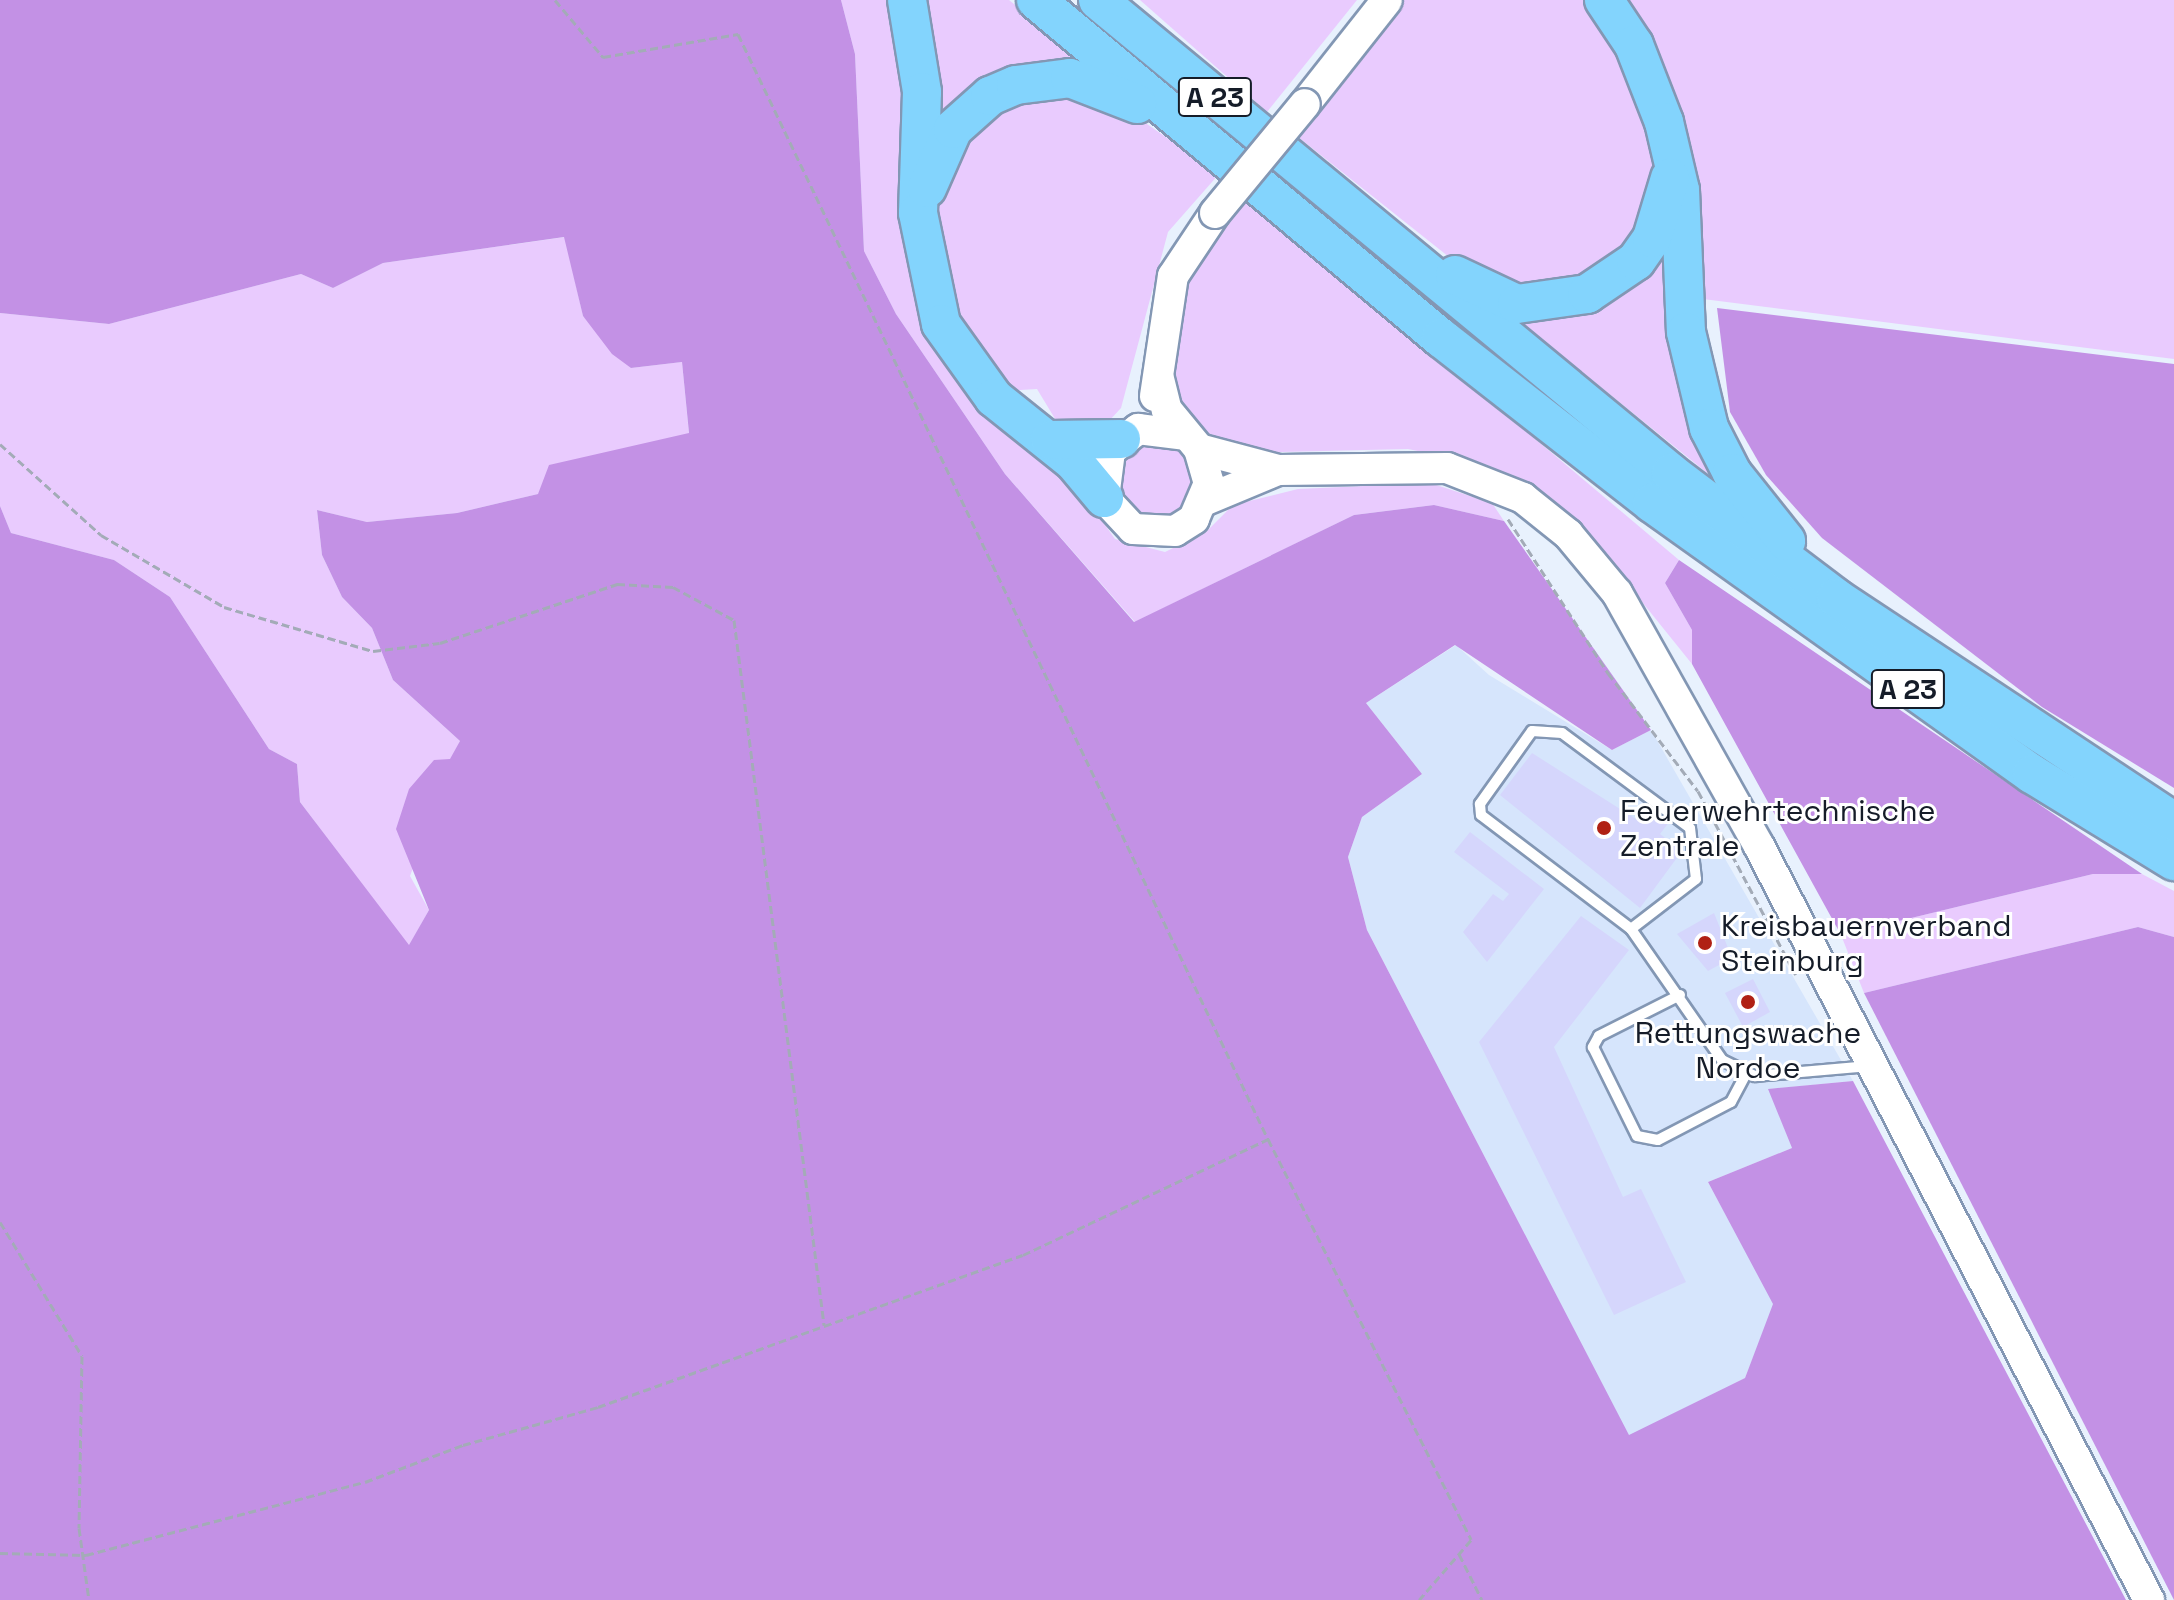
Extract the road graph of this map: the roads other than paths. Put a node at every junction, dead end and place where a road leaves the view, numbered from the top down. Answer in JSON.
{"nodes":[{"id":1,"x":907,"y":0,"type":"edge"},
{"id":2,"x":1036,"y":0,"type":"edge"},
{"id":3,"x":1098,"y":0,"type":"edge"},
{"id":4,"x":1387,"y":0,"type":"edge"},
{"id":5,"x":1604,"y":0,"type":"edge"},
{"id":6,"x":1670,"y":151,"type":"junction"},
{"id":7,"x":1229,"y":161,"type":"junction"},
{"id":8,"x":1332,"y":196,"type":"junction"},
{"id":9,"x":918,"y":213,"type":"junction"},
{"id":10,"x":1159,"y":379,"type":"junction"},
{"id":11,"x":1129,"y":434,"type":"junction"},
{"id":12,"x":1050,"y":440,"type":"junction"},
{"id":13,"x":1192,"y":442,"type":"junction"},
{"id":14,"x":1278,"y":470,"type":"junction"},
{"id":15,"x":1104,"y":498,"type":"junction"},
{"id":16,"x":1206,"y":500,"type":"junction"},
{"id":17,"x":1836,"y":598,"type":"junction"},
{"id":18,"x":2174,"y":822,"type":"edge"},
{"id":19,"x":2174,"y":861,"type":"edge"},
{"id":20,"x":1631,"y":929,"type":"junction"},
{"id":21,"x":1680,"y":995,"type":"junction"},
{"id":22,"x":1872,"y":1065,"type":"junction"},
{"id":23,"x":1746,"y":1074,"type":"junction"},
{"id":24,"x":2149,"y":1600,"type":"edge"}],
"edges":[{"from":1,"to":9,"type":"highway"},
{"from":2,"to":7,"type":"highway","number":"A 23"},
{"from":3,"to":8,"type":"highway","number":"A 23"},
{"from":4,"to":10,"type":"main road","bridge":true},
{"from":5,"to":6,"type":"highway"},
{"from":6,"to":8,"type":"highway"},
{"from":6,"to":17,"type":"highway"},
{"from":7,"to":9,"type":"highway"},
{"from":7,"to":19,"type":"highway","number":"A 23"},
{"from":8,"to":17,"type":"highway","number":"A 23"},
{"from":9,"to":12,"type":"highway"},
{"from":10,"to":11,"type":"main road"},
{"from":10,"to":13,"type":"main road"},
{"from":11,"to":12,"type":"highway"},
{"from":11,"to":13,"type":"main road"},
{"from":11,"to":15,"type":"main road"},
{"from":12,"to":15,"type":"highway"},
{"from":13,"to":14,"type":"main road"},
{"from":13,"to":16,"type":"main road"},
{"from":14,"to":16,"type":"main road"},
{"from":14,"to":22,"type":"main road"},
{"from":15,"to":16,"type":"main road"},
{"from":17,"to":18,"type":"highway","number":"A 23"},
{"from":20,"to":20,"type":"lane"},
{"from":20,"to":21,"type":"lane"},
{"from":21,"to":23,"type":"lane"},
{"from":21,"to":23,"type":"lane"},
{"from":22,"to":23,"type":"lane"},
{"from":22,"to":24,"type":"main road"}]}
